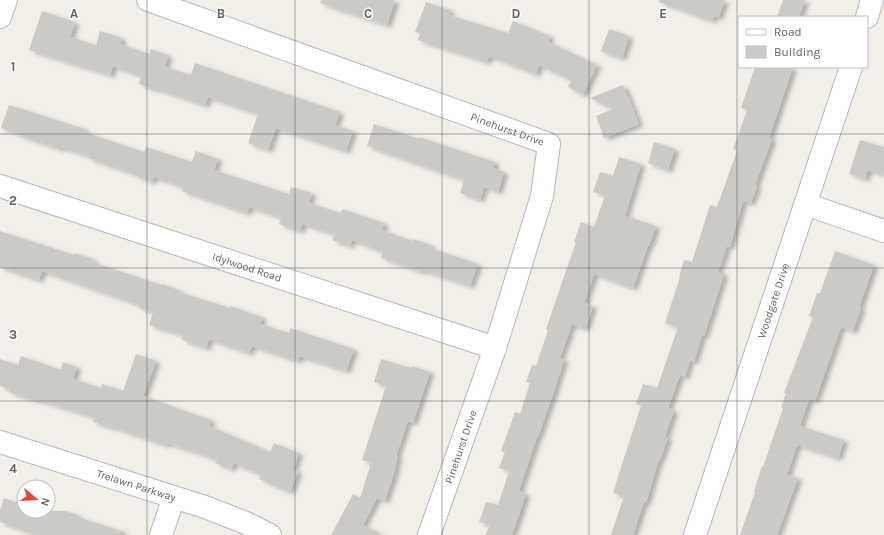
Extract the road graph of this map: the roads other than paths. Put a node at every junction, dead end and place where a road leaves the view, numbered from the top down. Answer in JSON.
{"nodes":[{"id":1,"x":6,"y":0,"type":"edge"},
{"id":2,"x":148,"y":0,"type":"edge"},
{"id":3,"x":872,"y":0,"type":"edge"},
{"id":4,"x":867,"y":16,"type":"edge"},
{"id":5,"x":0,"y":17,"type":"edge"},
{"id":6,"x":851,"y":68,"type":"edge"},
{"id":7,"x":0,"y":186,"type":"edge"},
{"id":8,"x":806,"y":204,"type":"junction"},
{"id":9,"x":884,"y":230,"type":"edge"},
{"id":10,"x":495,"y":348,"type":"junction"},
{"id":11,"x":0,"y":442,"type":"edge"},
{"id":12,"x":174,"y":497,"type":"junction"},
{"id":13,"x":161,"y":535,"type":"edge"},
{"id":14,"x":270,"y":535,"type":"edge"},
{"id":15,"x":429,"y":535,"type":"edge"},
{"id":16,"x":695,"y":535,"type":"edge"}],
"edges":[{"from":1,"to":5,"type":"street"},
{"from":2,"to":10,"type":"street","name":"Pinehurst Drive"},
{"from":3,"to":4,"type":"street"},
{"from":6,"to":8,"type":"street","name":"Woodgate Drive"},
{"from":7,"to":10,"type":"street","name":"Idylwood Road"},
{"from":8,"to":9,"type":"street"},
{"from":8,"to":16,"type":"street","name":"Woodgate Drive"},
{"from":10,"to":15,"type":"street","name":"Pinehurst Drive"},
{"from":11,"to":12,"type":"street","name":"Trelawn Parkway"},
{"from":12,"to":13,"type":"street"},
{"from":12,"to":14,"type":"street","name":"Trelawn Parkway"}]}
